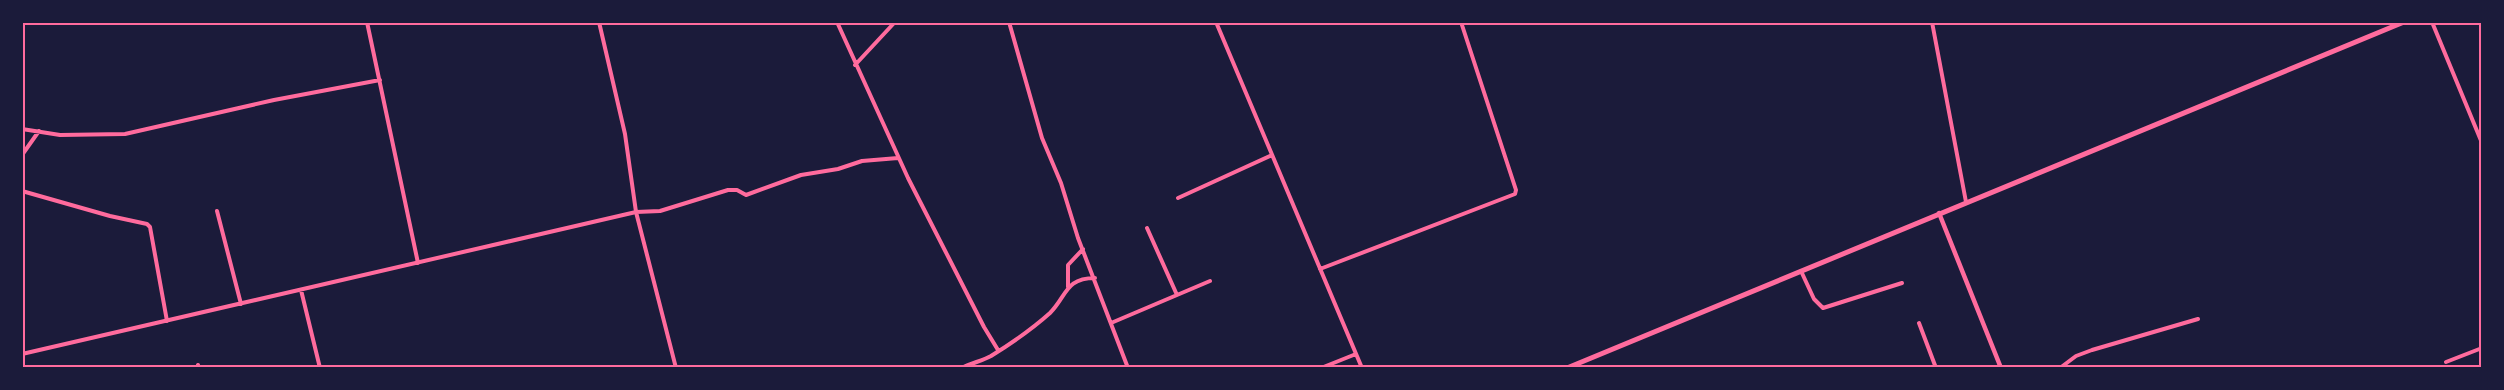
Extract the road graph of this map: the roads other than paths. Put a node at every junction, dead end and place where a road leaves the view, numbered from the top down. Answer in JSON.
{"nodes":[{"id":1,"x":367,"y":22,"type":"edge"},
{"id":2,"x":599,"y":22,"type":"edge"},
{"id":3,"x":837,"y":22,"type":"edge"},
{"id":4,"x":895,"y":22,"type":"edge"},
{"id":5,"x":1009,"y":22,"type":"edge"},
{"id":6,"x":1216,"y":22,"type":"edge"},
{"id":7,"x":1461,"y":22,"type":"edge"},
{"id":8,"x":1932,"y":22,"type":"edge"},
{"id":9,"x":2404,"y":22,"type":"edge"},
{"id":10,"x":2432,"y":22,"type":"edge"},
{"id":11,"x":855,"y":65,"type":"junction"},
{"id":12,"x":380,"y":80,"type":"junction"},
{"id":13,"x":22,"y":129,"type":"edge"},
{"id":14,"x":39,"y":131,"type":"junction"},
{"id":15,"x":2482,"y":144,"type":"edge"},
{"id":16,"x":22,"y":155,"type":"edge"},
{"id":17,"x":1272,"y":155,"type":"junction"},
{"id":18,"x":898,"y":158,"type":"junction"},
{"id":19,"x":22,"y":190,"type":"edge"},
{"id":20,"x":1178,"y":198,"type":"dead end"},
{"id":21,"x":1966,"y":202,"type":"junction"},
{"id":22,"x":217,"y":211,"type":"dead end"},
{"id":23,"x":636,"y":212,"type":"junction"},
{"id":24,"x":1939,"y":213,"type":"junction"},
{"id":25,"x":1147,"y":228,"type":"dead end"},
{"id":26,"x":1083,"y":249,"type":"junction"},
{"id":27,"x":418,"y":263,"type":"junction"},
{"id":28,"x":1320,"y":269,"type":"junction"},
{"id":29,"x":1801,"y":271,"type":"junction"},
{"id":30,"x":1095,"y":278,"type":"junction"},
{"id":31,"x":1210,"y":281,"type":"dead end"},
{"id":32,"x":1902,"y":283,"type":"dead end"},
{"id":33,"x":1068,"y":287,"type":"junction"},
{"id":34,"x":301,"y":290,"type":"junction"},
{"id":35,"x":1177,"y":295,"type":"junction"},
{"id":36,"x":241,"y":304,"type":"junction"},
{"id":37,"x":2198,"y":319,"type":"dead end"},
{"id":38,"x":167,"y":321,"type":"junction"},
{"id":39,"x":1111,"y":323,"type":"junction"},
{"id":40,"x":1919,"y":323,"type":"dead end"},
{"id":41,"x":2482,"y":348,"type":"edge"},
{"id":42,"x":998,"y":350,"type":"junction"},
{"id":43,"x":22,"y":354,"type":"edge"},
{"id":44,"x":1356,"y":354,"type":"junction"},
{"id":45,"x":2446,"y":362,"type":"dead end"},
{"id":46,"x":320,"y":368,"type":"edge"},
{"id":47,"x":676,"y":368,"type":"edge"},
{"id":48,"x":962,"y":368,"type":"edge"},
{"id":49,"x":1128,"y":368,"type":"edge"},
{"id":50,"x":1321,"y":368,"type":"edge"},
{"id":51,"x":1362,"y":368,"type":"edge"},
{"id":52,"x":1567,"y":368,"type":"edge"},
{"id":53,"x":1936,"y":368,"type":"edge"},
{"id":54,"x":2001,"y":368,"type":"edge"},
{"id":55,"x":2060,"y":368,"type":"edge"}],
"edges":[{"from":1,"to":12,"type":"street"},
{"from":2,"to":23,"type":"street"},
{"from":3,"to":11,"type":"street"},
{"from":4,"to":11,"type":"street"},
{"from":5,"to":26,"type":"street"},
{"from":6,"to":17,"type":"street"},
{"from":7,"to":28,"type":"street"},
{"from":8,"to":21,"type":"street"},
{"from":9,"to":21,"type":"main road"},
{"from":10,"to":15,"type":"street"},
{"from":11,"to":18,"type":"street"},
{"from":12,"to":14,"type":"street"},
{"from":12,"to":27,"type":"street"},
{"from":13,"to":14,"type":"street"},
{"from":14,"to":16,"type":"street"},
{"from":17,"to":20,"type":"street"},
{"from":17,"to":28,"type":"street"},
{"from":18,"to":23,"type":"street"},
{"from":18,"to":42,"type":"street"},
{"from":19,"to":38,"type":"street"},
{"from":21,"to":24,"type":"main road"},
{"from":22,"to":36,"type":"street"},
{"from":23,"to":27,"type":"street"},
{"from":23,"to":47,"type":"street"},
{"from":24,"to":29,"type":"main road"},
{"from":24,"to":54,"type":"street"},
{"from":25,"to":35,"type":"street"},
{"from":26,"to":30,"type":"street"},
{"from":26,"to":33,"type":"street"},
{"from":27,"to":34,"type":"street"},
{"from":28,"to":44,"type":"street"},
{"from":29,"to":32,"type":"street"},
{"from":29,"to":52,"type":"main road"},
{"from":30,"to":33,"type":"street"},
{"from":30,"to":39,"type":"street"},
{"from":31,"to":35,"type":"street"},
{"from":33,"to":42,"type":"street"},
{"from":34,"to":36,"type":"street"},
{"from":34,"to":46,"type":"street"},
{"from":35,"to":39,"type":"street"},
{"from":36,"to":38,"type":"street"},
{"from":37,"to":55,"type":"street"},
{"from":38,"to":43,"type":"street"},
{"from":39,"to":49,"type":"street"},
{"from":40,"to":53,"type":"street"},
{"from":41,"to":45,"type":"street"},
{"from":42,"to":48,"type":"street"},
{"from":44,"to":50,"type":"street"},
{"from":44,"to":51,"type":"street"}]}
